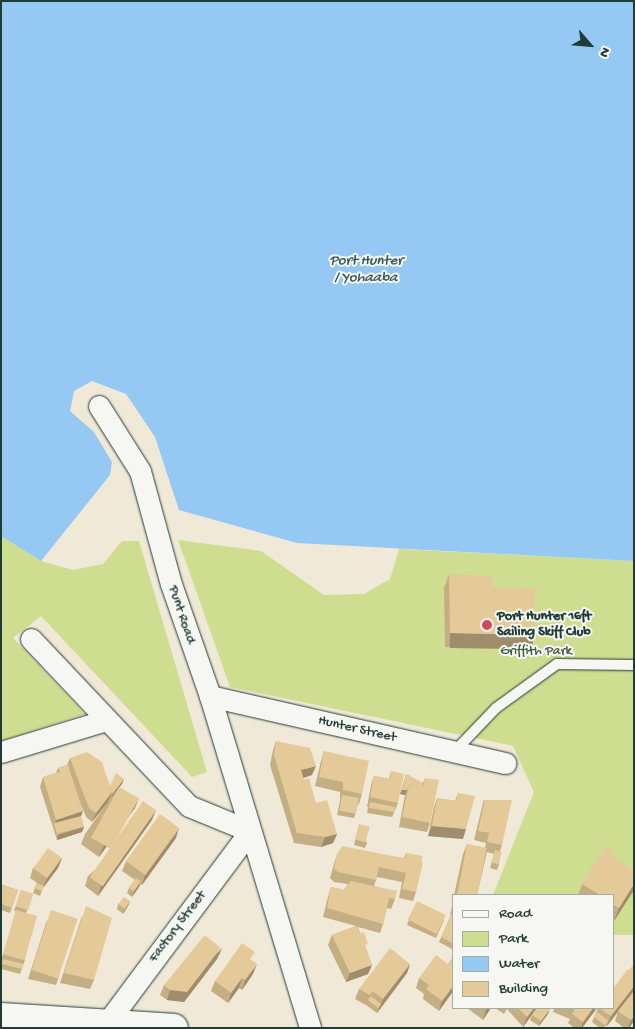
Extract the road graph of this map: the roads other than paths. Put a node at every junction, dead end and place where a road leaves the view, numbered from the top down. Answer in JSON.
{"nodes":[{"id":1,"x":99,"y":406,"type":"dead end"},
{"id":2,"x":31,"y":639,"type":"dead end"},
{"id":3,"x":634,"y":665,"type":"edge"},
{"id":4,"x":210,"y":696,"type":"junction"},
{"id":5,"x":106,"y":720,"type":"junction"},
{"id":6,"x":1,"y":752,"type":"edge"},
{"id":7,"x":453,"y":752,"type":"junction"},
{"id":8,"x":505,"y":763,"type":"dead end"},
{"id":9,"x":250,"y":832,"type":"junction"},
{"id":10,"x":1,"y":1017,"type":"edge"},
{"id":11,"x":107,"y":1023,"type":"junction"},
{"id":12,"x":174,"y":1028,"type":"edge"},
{"id":13,"x":310,"y":1028,"type":"edge"}],
"edges":[{"from":1,"to":4,"type":"street","name":"Punt Road"},
{"from":2,"to":5,"type":"street"},
{"from":3,"to":7,"type":"lane"},
{"from":4,"to":7,"type":"street","name":"Hunter Street"},
{"from":4,"to":9,"type":"street","name":"Punt Road"},
{"from":5,"to":6,"type":"street"},
{"from":5,"to":9,"type":"street"},
{"from":7,"to":8,"type":"street","name":"Hunter Street"},
{"from":9,"to":11,"type":"street","name":"Factory Street"},
{"from":9,"to":13,"type":"street","name":"Punt Road"},
{"from":10,"to":11,"type":"main road"},
{"from":11,"to":12,"type":"main road"}]}
